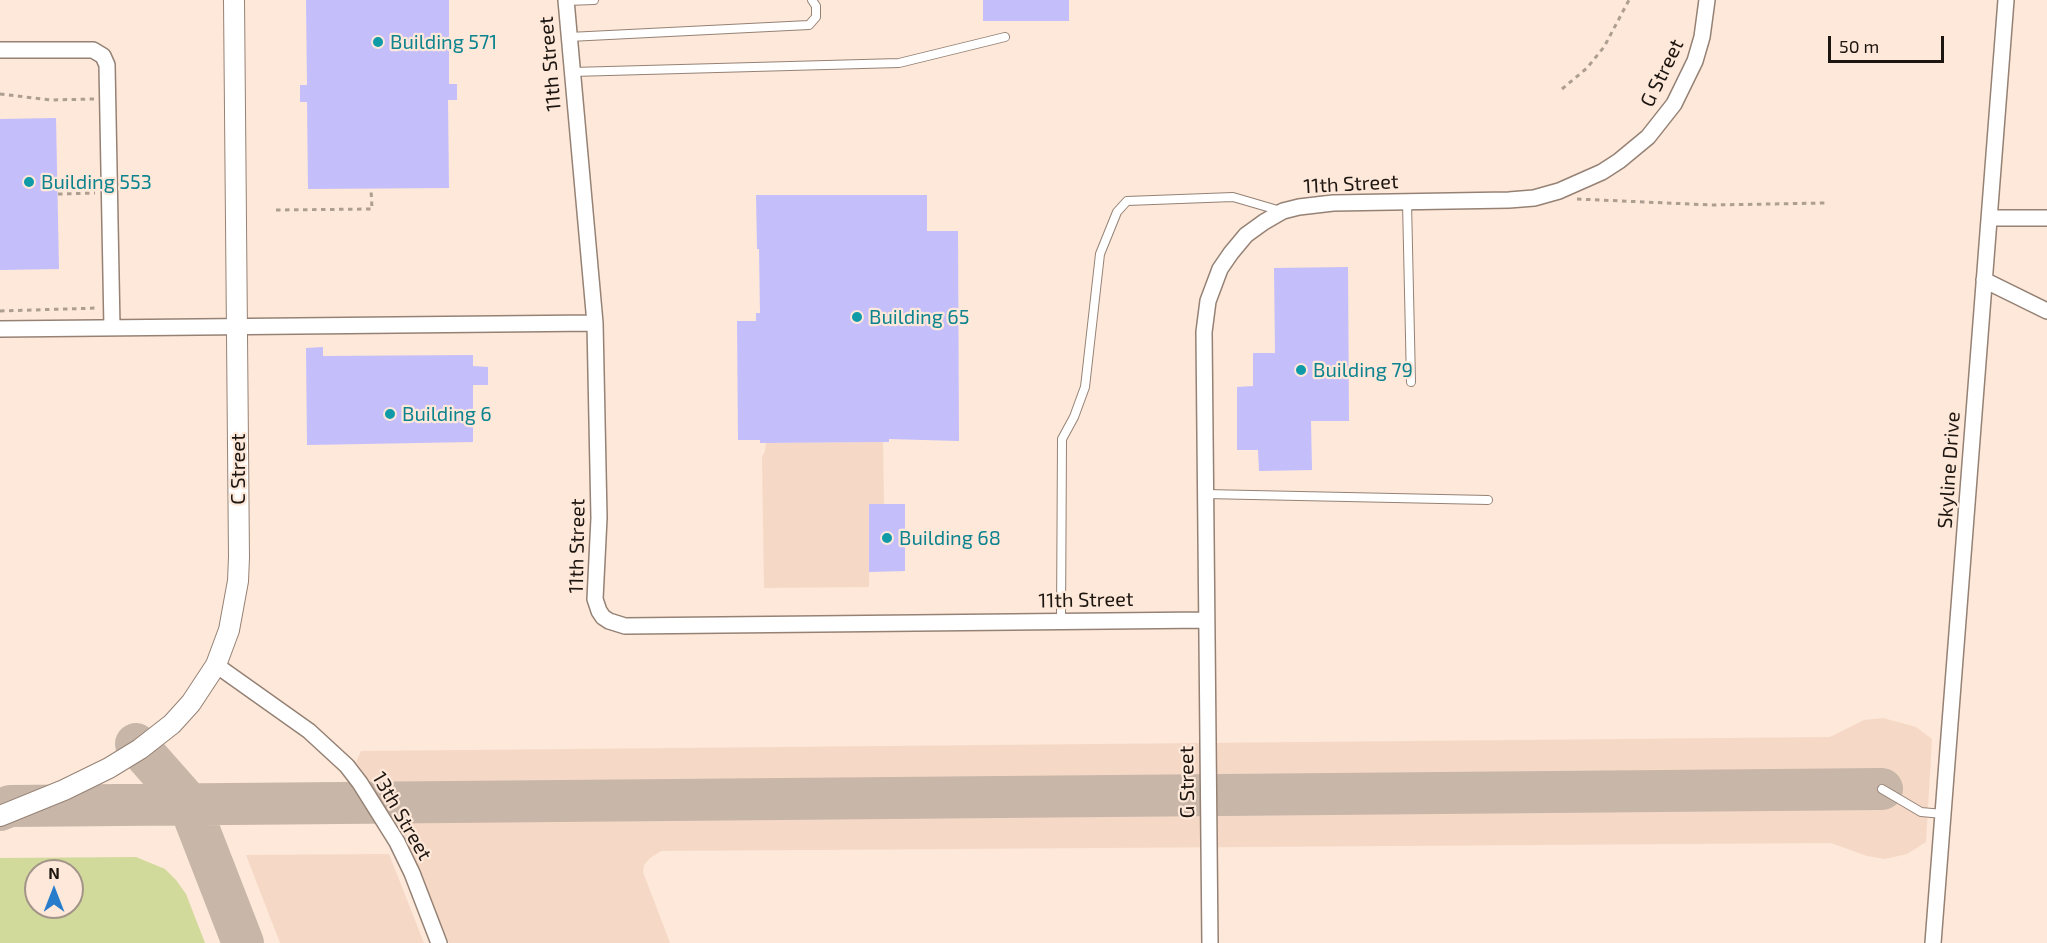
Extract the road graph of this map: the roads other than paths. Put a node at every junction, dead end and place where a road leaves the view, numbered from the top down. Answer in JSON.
{"nodes":[{"id":1,"x":234,"y":0,"type":"edge"},
{"id":2,"x":594,"y":0,"type":"edge"},
{"id":3,"x":812,"y":0,"type":"edge"},
{"id":4,"x":1707,"y":0,"type":"edge"},
{"id":5,"x":2006,"y":0,"type":"edge"},
{"id":6,"x":566,"y":1,"type":"edge"},
{"id":7,"x":569,"y":37,"type":"junction"},
{"id":8,"x":1005,"y":37,"type":"dead end"},
{"id":9,"x":0,"y":50,"type":"edge"},
{"id":10,"x":572,"y":72,"type":"junction"},
{"id":11,"x":1534,"y":198,"type":"joint"},
{"id":12,"x":1407,"y":202,"type":"junction"},
{"id":13,"x":1283,"y":211,"type":"junction"},
{"id":14,"x":1989,"y":218,"type":"junction"},
{"id":15,"x":2047,"y":218,"type":"edge"},
{"id":16,"x":1984,"y":280,"type":"junction"},
{"id":17,"x":2047,"y":310,"type":"edge"},
{"id":18,"x":595,"y":323,"type":"junction"},
{"id":19,"x":237,"y":325,"type":"junction"},
{"id":20,"x":0,"y":328,"type":"edge"},
{"id":21,"x":112,"y":328,"type":"junction"},
{"id":22,"x":1411,"y":382,"type":"dead end"},
{"id":23,"x":1205,"y":494,"type":"junction"},
{"id":24,"x":1488,"y":500,"type":"dead end"},
{"id":25,"x":1206,"y":620,"type":"junction"},
{"id":26,"x":1061,"y":621,"type":"junction"},
{"id":27,"x":216,"y":665,"type":"junction"},
{"id":28,"x":1882,"y":789,"type":"dead end"},
{"id":29,"x":1943,"y":813,"type":"junction"},
{"id":30,"x":0,"y":816,"type":"edge"},
{"id":31,"x":439,"y":943,"type":"edge"},
{"id":32,"x":1210,"y":943,"type":"edge"},
{"id":33,"x":1933,"y":943,"type":"edge"}],
"edges":[{"from":1,"to":19,"type":"street","name":"C Street"},
{"from":2,"to":6,"type":"lane"},
{"from":3,"to":7,"type":"lane"},
{"from":4,"to":11,"type":"street","name":"G Street"},
{"from":5,"to":14,"type":"street","name":"Skyline Drive"},
{"from":6,"to":7,"type":"street","name":"11th Street"},
{"from":7,"to":10,"type":"street","name":"11th Street"},
{"from":8,"to":10,"type":"lane"},
{"from":9,"to":21,"type":"street"},
{"from":10,"to":18,"type":"street","name":"11th Street"},
{"from":11,"to":12,"type":"street","name":"11th Street"},
{"from":12,"to":13,"type":"street","name":"11th Street"},
{"from":12,"to":22,"type":"lane"},
{"from":13,"to":23,"type":"street","name":"11th Street"},
{"from":13,"to":26,"type":"lane"},
{"from":14,"to":15,"type":"street"},
{"from":14,"to":16,"type":"street","name":"Skyline Drive"},
{"from":16,"to":17,"type":"street"},
{"from":16,"to":29,"type":"street","name":"Skyline Drive"},
{"from":18,"to":19,"type":"street"},
{"from":18,"to":26,"type":"street","name":"11th Street"},
{"from":19,"to":21,"type":"street"},
{"from":19,"to":27,"type":"street","name":"C Street"},
{"from":20,"to":21,"type":"street"},
{"from":23,"to":24,"type":"lane"},
{"from":23,"to":25,"type":"street","name":"11th Street"},
{"from":25,"to":26,"type":"street","name":"11th Street"},
{"from":25,"to":32,"type":"street","name":"G Street"},
{"from":27,"to":30,"type":"street","name":"C Street"},
{"from":27,"to":31,"type":"street","name":"13th Street"},
{"from":28,"to":29,"type":"lane"},
{"from":29,"to":33,"type":"street","name":"Skyline Drive"}]}
